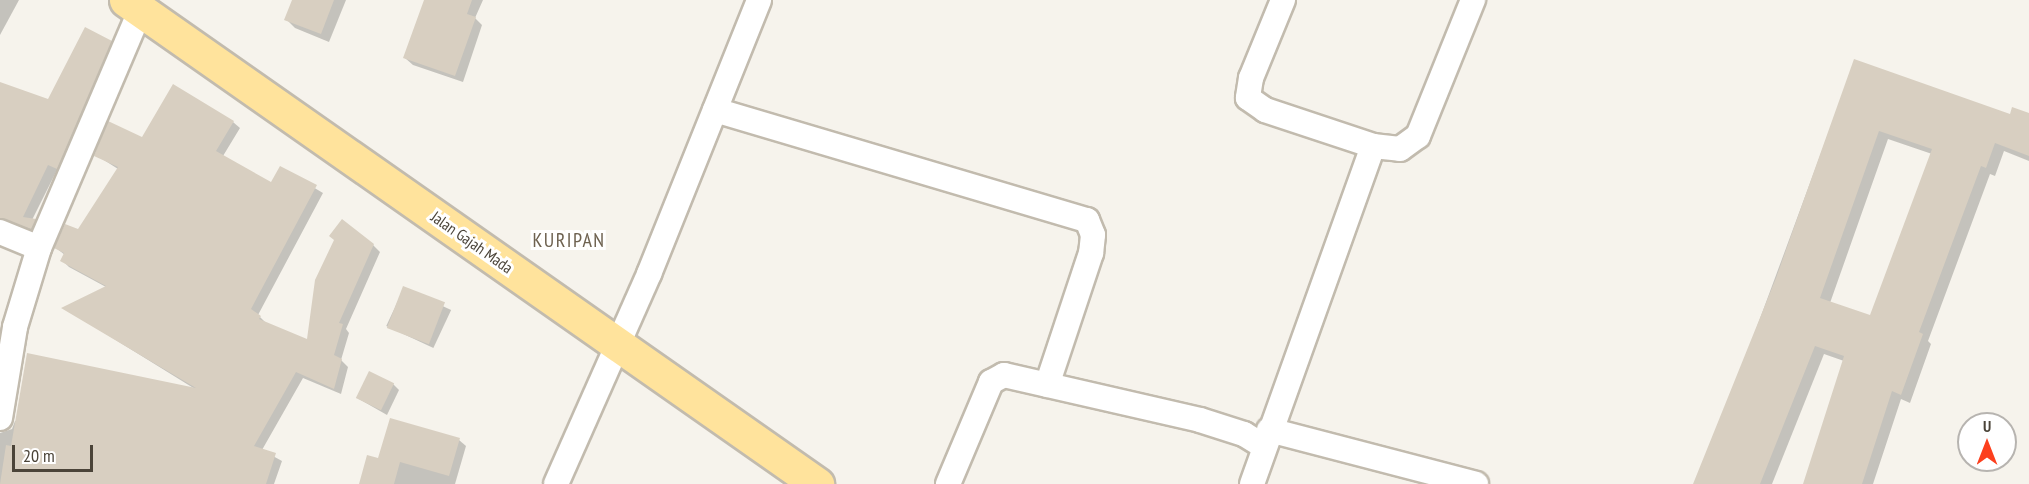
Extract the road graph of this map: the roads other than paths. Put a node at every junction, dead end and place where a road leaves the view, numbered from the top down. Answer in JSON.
{"nodes":[{"id":1,"x":759,"y":0,"type":"edge"},
{"id":2,"x":1283,"y":0,"type":"edge"},
{"id":3,"x":1473,"y":0,"type":"edge"},
{"id":4,"x":133,"y":6,"type":"edge"},
{"id":5,"x":715,"y":110,"type":"junction"},
{"id":6,"x":1373,"y":146,"type":"junction"},
{"id":7,"x":0,"y":232,"type":"edge"},
{"id":8,"x":39,"y":248,"type":"junction"},
{"id":9,"x":619,"y":344,"type":"junction"},
{"id":10,"x":3,"y":384,"type":"edge"},
{"id":11,"x":1047,"y":385,"type":"junction"},
{"id":12,"x":0,"y":418,"type":"edge"},
{"id":13,"x":1266,"y":438,"type":"junction"},
{"id":14,"x":556,"y":484,"type":"edge"},
{"id":15,"x":817,"y":484,"type":"edge"},
{"id":16,"x":948,"y":484,"type":"edge"},
{"id":17,"x":1252,"y":484,"type":"edge"},
{"id":18,"x":1476,"y":484,"type":"edge"}],
"edges":[{"from":1,"to":5,"type":"street"},
{"from":2,"to":6,"type":"street"},
{"from":3,"to":6,"type":"street"},
{"from":4,"to":8,"type":"street"},
{"from":4,"to":9,"type":"main road","name":"Jalan Gajah Mada"},
{"from":5,"to":9,"type":"street"},
{"from":5,"to":11,"type":"street"},
{"from":6,"to":13,"type":"street"},
{"from":7,"to":8,"type":"street"},
{"from":8,"to":10,"type":"street"},
{"from":9,"to":14,"type":"street"},
{"from":9,"to":15,"type":"main road","name":"Jalan Gajah Mada"},
{"from":10,"to":12,"type":"street"},
{"from":11,"to":13,"type":"street"},
{"from":11,"to":16,"type":"street"},
{"from":13,"to":17,"type":"street"},
{"from":13,"to":18,"type":"street"}]}
